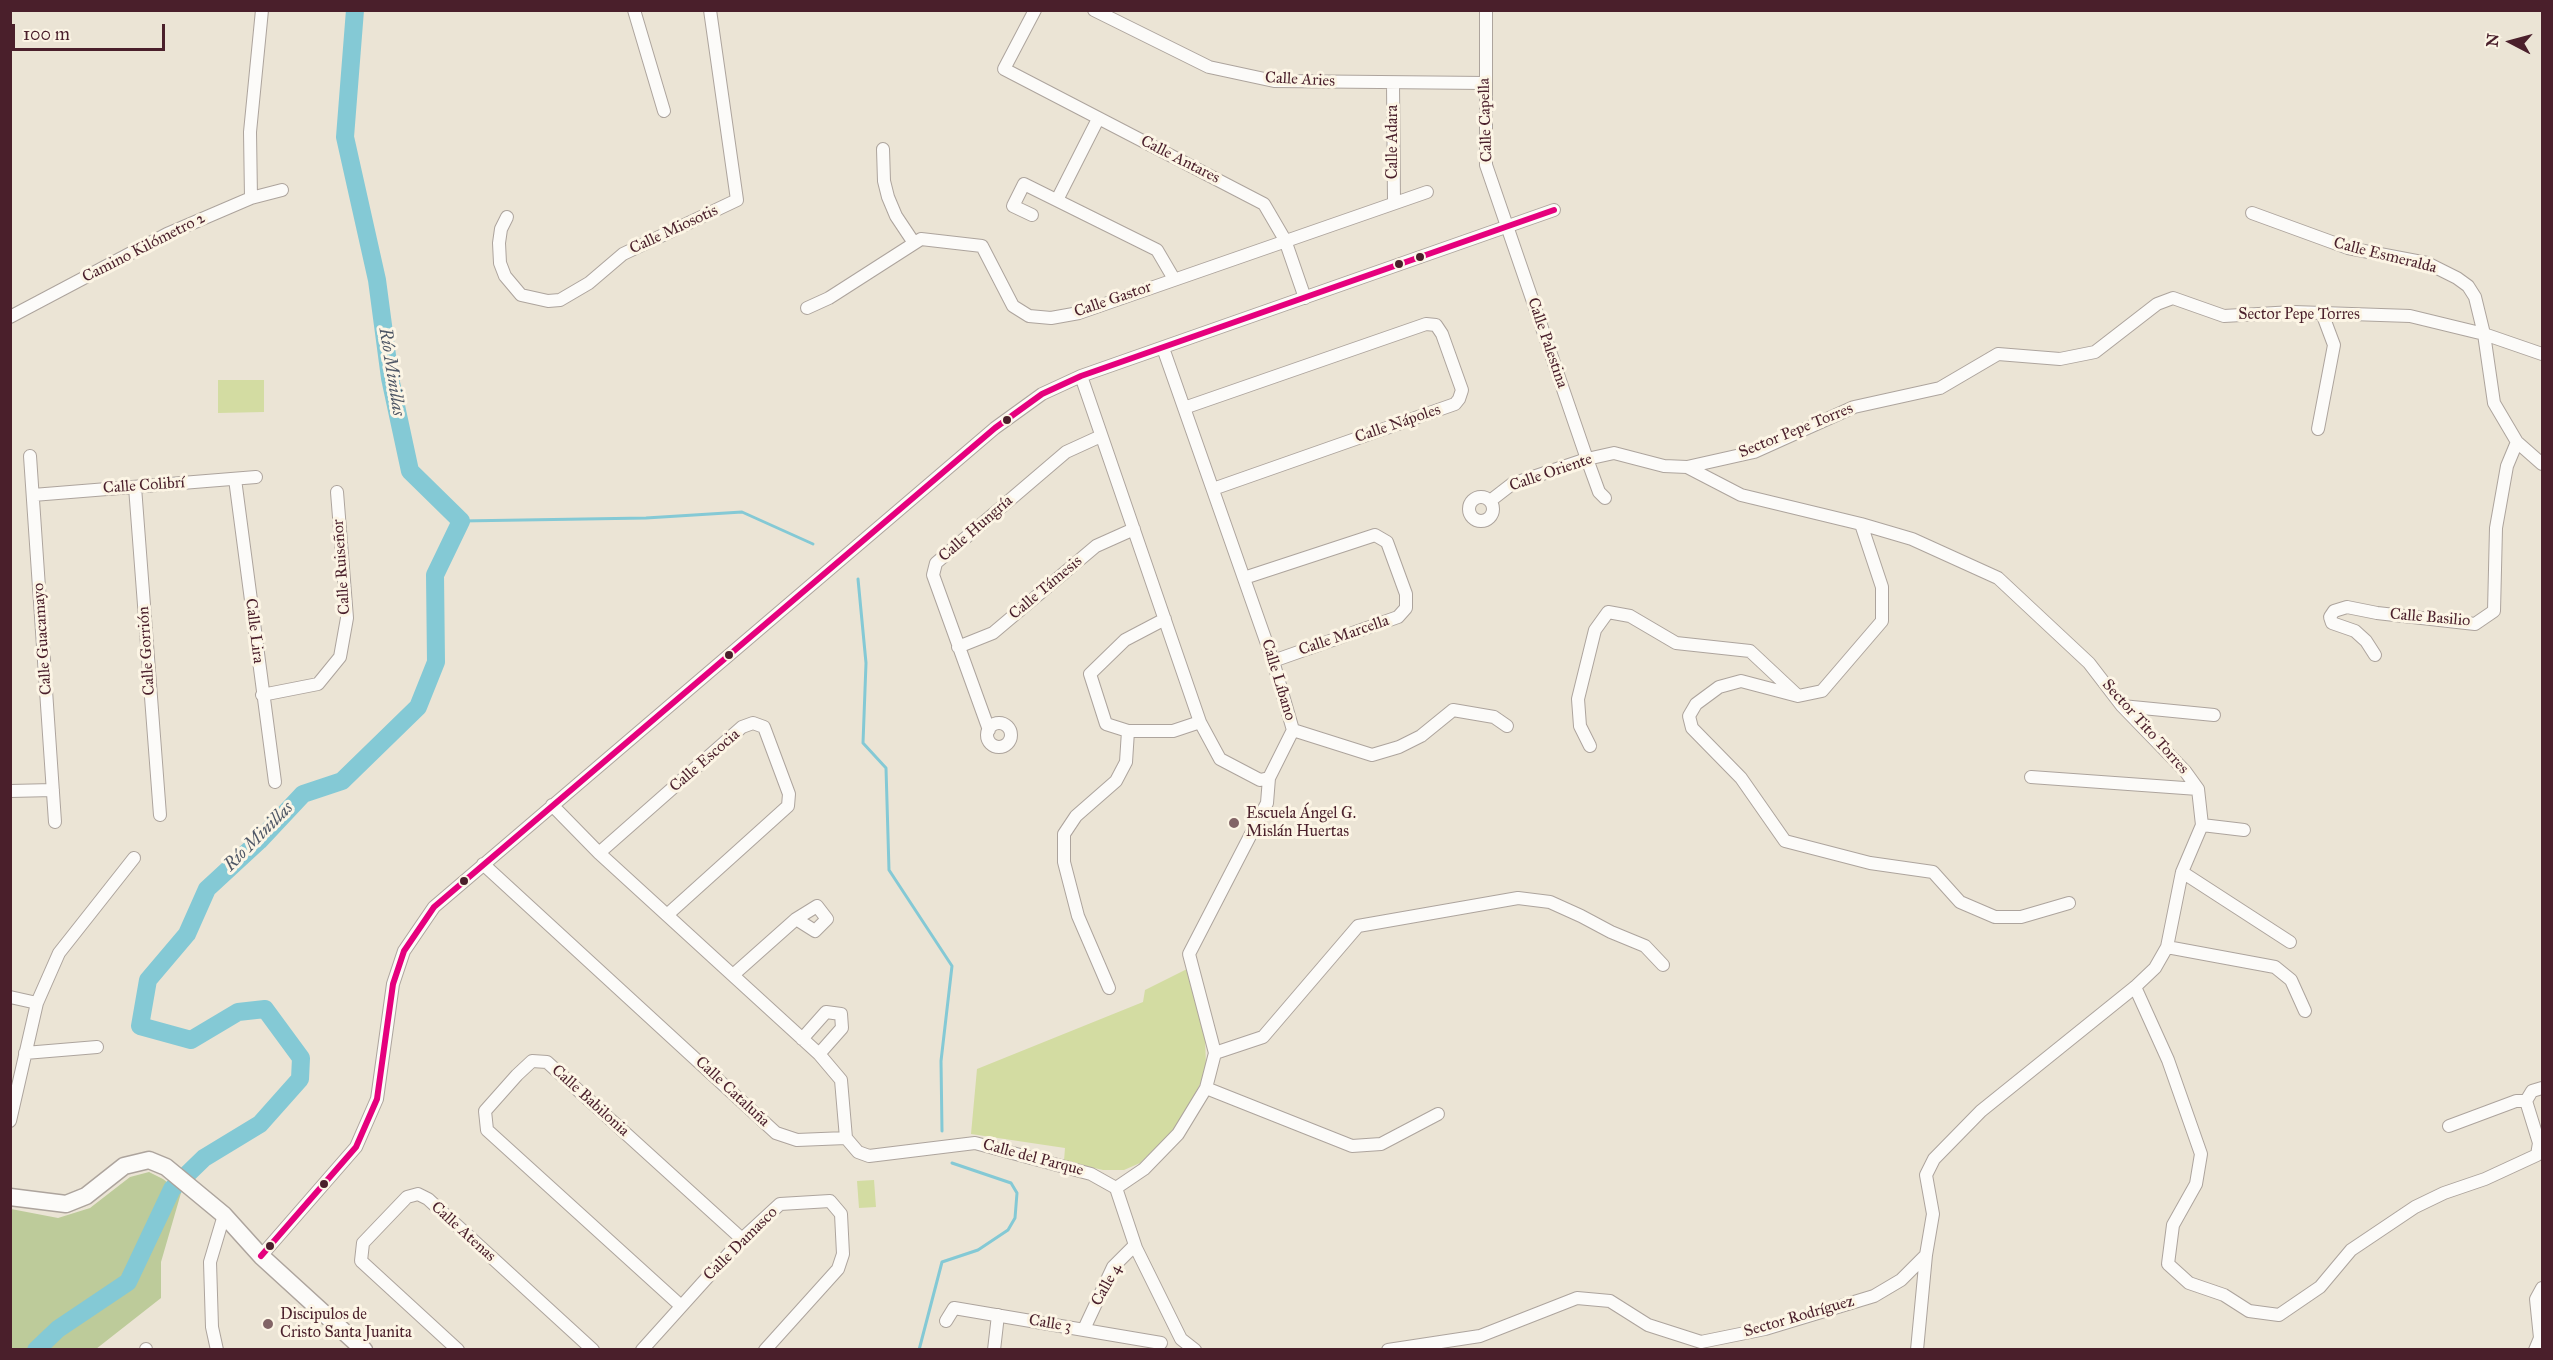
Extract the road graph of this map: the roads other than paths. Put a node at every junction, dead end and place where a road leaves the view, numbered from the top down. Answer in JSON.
{"nodes":[{"id":1,"x":262,"y":10,"type":"edge"},
{"id":2,"x":634,"y":10,"type":"edge"},
{"id":3,"x":710,"y":10,"type":"edge"},
{"id":4,"x":1035,"y":10,"type":"edge"},
{"id":5,"x":1094,"y":10,"type":"edge"},
{"id":6,"x":1486,"y":10,"type":"edge"},
{"id":7,"x":1393,"y":82,"type":"junction"},
{"id":8,"x":1485,"y":83,"type":"junction"},
{"id":9,"x":664,"y":111,"type":"dead end"},
{"id":10,"x":1098,"y":119,"type":"junction"},
{"id":11,"x":883,"y":149,"type":"dead end"},
{"id":12,"x":282,"y":189,"type":"dead end"},
{"id":13,"x":1427,"y":192,"type":"dead end"},
{"id":14,"x":251,"y":198,"type":"junction"},
{"id":15,"x":1057,"y":200,"type":"junction"},
{"id":16,"x":1394,"y":202,"type":"junction"},
{"id":17,"x":1554,"y":210,"type":"dead end"},
{"id":18,"x":2252,"y":213,"type":"dead end"},
{"id":19,"x":1032,"y":215,"type":"dead end"},
{"id":20,"x":507,"y":217,"type":"dead end"},
{"id":21,"x":1507,"y":227,"type":"junction"},
{"id":22,"x":1285,"y":240,"type":"junction"},
{"id":23,"x":914,"y":243,"type":"junction"},
{"id":24,"x":1174,"y":279,"type":"junction"},
{"id":25,"x":1305,"y":298,"type":"junction"},
{"id":26,"x":807,"y":308,"type":"dead end"},
{"id":27,"x":2322,"y":313,"type":"junction"},
{"id":28,"x":10,"y":317,"type":"edge"},
{"id":29,"x":2484,"y":334,"type":"junction"},
{"id":30,"x":1163,"y":348,"type":"junction"},
{"id":31,"x":2542,"y":354,"type":"edge"},
{"id":32,"x":1081,"y":376,"type":"junction"},
{"id":33,"x":1184,"y":408,"type":"junction"},
{"id":34,"x":2318,"y":429,"type":"dead end"},
{"id":35,"x":1101,"y":436,"type":"junction"},
{"id":36,"x":2517,"y":442,"type":"junction"},
{"id":37,"x":30,"y":456,"type":"dead end"},
{"id":38,"x":2540,"y":456,"type":"edge"},
{"id":39,"x":1587,"y":459,"type":"junction"},
{"id":40,"x":1687,"y":467,"type":"junction"},
{"id":41,"x":256,"y":477,"type":"dead end"},
{"id":42,"x":235,"y":479,"type":"junction"},
{"id":43,"x":135,"y":487,"type":"junction"},
{"id":44,"x":1213,"y":489,"type":"junction"},
{"id":45,"x":336,"y":492,"type":"dead end"},
{"id":46,"x":33,"y":495,"type":"junction"},
{"id":47,"x":1605,"y":498,"type":"dead end"},
{"id":48,"x":1490,"y":501,"type":"dead end"},
{"id":49,"x":1861,"y":524,"type":"junction"},
{"id":50,"x":1134,"y":529,"type":"junction"},
{"id":51,"x":1244,"y":578,"type":"junction"},
{"id":52,"x":1165,"y":619,"type":"junction"},
{"id":53,"x":958,"y":647,"type":"junction"},
{"id":54,"x":2375,"y":655,"type":"dead end"},
{"id":55,"x":1273,"y":661,"type":"junction"},
{"id":56,"x":262,"y":695,"type":"junction"},
{"id":57,"x":1798,"y":696,"type":"junction"},
{"id":58,"x":2122,"y":706,"type":"junction"},
{"id":59,"x":2214,"y":715,"type":"dead end"},
{"id":60,"x":1200,"y":722,"type":"junction"},
{"id":61,"x":1507,"y":726,"type":"dead end"},
{"id":62,"x":989,"y":730,"type":"dead end"},
{"id":63,"x":1293,"y":730,"type":"junction"},
{"id":64,"x":1128,"y":731,"type":"junction"},
{"id":65,"x":1590,"y":746,"type":"dead end"},
{"id":66,"x":2031,"y":777,"type":"dead end"},
{"id":67,"x":1269,"y":778,"type":"junction"},
{"id":68,"x":275,"y":782,"type":"dead end"},
{"id":69,"x":2198,"y":789,"type":"junction"},
{"id":70,"x":53,"y":790,"type":"junction"},
{"id":71,"x":10,"y":791,"type":"edge"},
{"id":72,"x":552,"y":805,"type":"junction"},
{"id":73,"x":160,"y":815,"type":"dead end"},
{"id":74,"x":55,"y":822,"type":"dead end"},
{"id":75,"x":2202,"y":825,"type":"junction"},
{"id":76,"x":2244,"y":830,"type":"dead end"},
{"id":77,"x":599,"y":853,"type":"junction"},
{"id":78,"x":134,"y":858,"type":"dead end"},
{"id":79,"x":483,"y":864,"type":"junction"},
{"id":80,"x":2182,"y":872,"type":"junction"},
{"id":81,"x":2069,"y":903,"type":"dead end"},
{"id":82,"x":667,"y":915,"type":"junction"},
{"id":83,"x":796,"y":919,"type":"dead end"},
{"id":84,"x":2290,"y":942,"type":"dead end"},
{"id":85,"x":2167,"y":946,"type":"junction"},
{"id":86,"x":1663,"y":965,"type":"dead end"},
{"id":87,"x":733,"y":975,"type":"junction"},
{"id":88,"x":2135,"y":987,"type":"junction"},
{"id":89,"x":1109,"y":988,"type":"dead end"},
{"id":90,"x":10,"y":997,"type":"edge"},
{"id":91,"x":37,"y":1003,"type":"junction"},
{"id":92,"x":2304,"y":1011,"type":"dead end"},
{"id":93,"x":802,"y":1039,"type":"junction"},
{"id":94,"x":97,"y":1047,"type":"dead end"},
{"id":95,"x":25,"y":1053,"type":"junction"},
{"id":96,"x":1215,"y":1053,"type":"junction"},
{"id":97,"x":819,"y":1054,"type":"junction"},
{"id":98,"x":1206,"y":1088,"type":"junction"},
{"id":99,"x":2542,"y":1088,"type":"edge"},
{"id":100,"x":2526,"y":1101,"type":"junction"},
{"id":101,"x":1438,"y":1114,"type":"dead end"},
{"id":102,"x":10,"y":1120,"type":"edge"},
{"id":103,"x":2449,"y":1126,"type":"dead end"},
{"id":104,"x":846,"y":1138,"type":"junction"},
{"id":105,"x":1116,"y":1188,"type":"junction"},
{"id":106,"x":10,"y":1197,"type":"edge"},
{"id":107,"x":224,"y":1215,"type":"junction"},
{"id":108,"x":742,"y":1239,"type":"junction"},
{"id":109,"x":1135,"y":1245,"type":"junction"},
{"id":110,"x":1926,"y":1255,"type":"junction"},
{"id":111,"x":261,"y":1256,"type":"junction"},
{"id":112,"x":2542,"y":1288,"type":"edge"},
{"id":113,"x":681,"y":1306,"type":"junction"},
{"id":114,"x":998,"y":1315,"type":"junction"},
{"id":115,"x":946,"y":1321,"type":"dead end"},
{"id":116,"x":1084,"y":1329,"type":"junction"},
{"id":117,"x":1161,"y":1343,"type":"dead end"},
{"id":118,"x":217,"y":1350,"type":"edge"},
{"id":119,"x":364,"y":1350,"type":"edge"},
{"id":120,"x":458,"y":1350,"type":"edge"},
{"id":121,"x":593,"y":1350,"type":"edge"},
{"id":122,"x":642,"y":1350,"type":"edge"},
{"id":123,"x":765,"y":1350,"type":"edge"},
{"id":124,"x":994,"y":1350,"type":"edge"},
{"id":125,"x":1195,"y":1350,"type":"edge"},
{"id":126,"x":1388,"y":1350,"type":"edge"},
{"id":127,"x":1917,"y":1350,"type":"edge"},
{"id":128,"x":2535,"y":1350,"type":"edge"}],
"edges":[{"from":1,"to":14,"type":"street"},
{"from":2,"to":9,"type":"street"},
{"from":3,"to":20,"type":"street","name":"Calle Miosotis"},
{"from":4,"to":10,"type":"street","name":"Calle Antares"},
{"from":5,"to":7,"type":"street","name":"Calle Aries"},
{"from":6,"to":8,"type":"street","name":"Calle Capella"},
{"from":7,"to":8,"type":"street","name":"Calle Aries"},
{"from":7,"to":16,"type":"street","name":"Calle Adara"},
{"from":8,"to":21,"type":"street","name":"Calle Capella"},
{"from":10,"to":15,"type":"street"},
{"from":10,"to":22,"type":"street","name":"Calle Antares"},
{"from":11,"to":23,"type":"street"},
{"from":12,"to":14,"type":"street","name":"Camino Kilómetro 2"},
{"from":13,"to":16,"type":"street","name":"Calle Gastor"},
{"from":14,"to":28,"type":"street","name":"Camino Kilómetro 2"},
{"from":15,"to":19,"type":"street"},
{"from":15,"to":24,"type":"street"},
{"from":16,"to":22,"type":"street","name":"Calle Gastor"},
{"from":17,"to":21,"type":"street"},
{"from":18,"to":29,"type":"street","name":"Calle Esmeralda"},
{"from":21,"to":25,"type":"street"},
{"from":21,"to":39,"type":"street","name":"Calle Palestina"},
{"from":22,"to":24,"type":"street","name":"Calle Gastor"},
{"from":22,"to":25,"type":"street","name":"Calle Antares"},
{"from":23,"to":24,"type":"street","name":"Calle Gastor"},
{"from":23,"to":26,"type":"street","name":"Calle Gastor"},
{"from":25,"to":30,"type":"street"},
{"from":27,"to":29,"type":"street","name":"Sector Pepe Torres"},
{"from":27,"to":34,"type":"street"},
{"from":27,"to":40,"type":"street","name":"Sector Pepe Torres"},
{"from":29,"to":31,"type":"street","name":"Sector Pepe Torres"},
{"from":29,"to":36,"type":"street","name":"Calle Esmeralda"},
{"from":30,"to":32,"type":"street"},
{"from":30,"to":33,"type":"street","name":"Calle Líbano"},
{"from":32,"to":35,"type":"street"},
{"from":32,"to":72,"type":"street"},
{"from":33,"to":44,"type":"street","name":"Calle Líbano"},
{"from":33,"to":44,"type":"street","name":"Calle Nápoles"},
{"from":35,"to":50,"type":"street"},
{"from":35,"to":53,"type":"street","name":"Calle Hungría"},
{"from":36,"to":38,"type":"street","name":"Calle Esmeralda"},
{"from":36,"to":54,"type":"street","name":"Calle Basilio"},
{"from":37,"to":46,"type":"street","name":"Calle Guacamayo"},
{"from":39,"to":40,"type":"street","name":"Calle Oriente"},
{"from":39,"to":47,"type":"street","name":"Calle Palestina"},
{"from":39,"to":48,"type":"street","name":"Calle Oriente"},
{"from":40,"to":49,"type":"street","name":"Sector Tito Torres"},
{"from":41,"to":42,"type":"street","name":"Calle Colibrí"},
{"from":42,"to":43,"type":"street","name":"Calle Colibrí"},
{"from":42,"to":56,"type":"street","name":"Calle Lira"},
{"from":43,"to":46,"type":"street","name":"Calle Colibrí"},
{"from":43,"to":73,"type":"street","name":"Calle Gorrión"},
{"from":44,"to":51,"type":"street","name":"Calle Líbano"},
{"from":45,"to":56,"type":"street","name":"Calle Ruiseñor"},
{"from":46,"to":70,"type":"street","name":"Calle Guacamayo"},
{"from":49,"to":57,"type":"street"},
{"from":49,"to":58,"type":"street","name":"Sector Tito Torres"},
{"from":50,"to":52,"type":"street"},
{"from":50,"to":53,"type":"street","name":"Calle Támesis"},
{"from":51,"to":55,"type":"street","name":"Calle Líbano"},
{"from":51,"to":55,"type":"street","name":"Calle Marcella"},
{"from":52,"to":60,"type":"street"},
{"from":52,"to":64,"type":"street"},
{"from":53,"to":62,"type":"street","name":"Calle Hungría"},
{"from":55,"to":63,"type":"street","name":"Calle Líbano"},
{"from":56,"to":68,"type":"street","name":"Calle Lira"},
{"from":57,"to":65,"type":"street"},
{"from":57,"to":81,"type":"street"},
{"from":58,"to":59,"type":"street"},
{"from":58,"to":69,"type":"street","name":"Sector Tito Torres"},
{"from":60,"to":64,"type":"street"},
{"from":60,"to":67,"type":"street"},
{"from":61,"to":63,"type":"street"},
{"from":63,"to":67,"type":"street","name":"Calle Líbano"},
{"from":64,"to":89,"type":"street"},
{"from":66,"to":69,"type":"street"},
{"from":67,"to":96,"type":"street","name":"Calle Líbano"},
{"from":69,"to":75,"type":"street","name":"Sector Tito Torres"},
{"from":70,"to":71,"type":"street"},
{"from":70,"to":74,"type":"street","name":"Calle Guacamayo"},
{"from":72,"to":77,"type":"street"},
{"from":72,"to":79,"type":"street"},
{"from":75,"to":76,"type":"street"},
{"from":75,"to":80,"type":"street","name":"Sector Tito Torres"},
{"from":77,"to":82,"type":"street"},
{"from":77,"to":82,"type":"street","name":"Calle Escocia"},
{"from":78,"to":91,"type":"street"},
{"from":79,"to":104,"type":"street","name":"Calle Cataluña"},
{"from":79,"to":111,"type":"street"},
{"from":80,"to":84,"type":"street"},
{"from":80,"to":85,"type":"street","name":"Sector Tito Torres"},
{"from":82,"to":87,"type":"street"},
{"from":83,"to":87,"type":"street"},
{"from":85,"to":88,"type":"street","name":"Sector Tito Torres"},
{"from":85,"to":92,"type":"street"},
{"from":86,"to":96,"type":"street"},
{"from":87,"to":93,"type":"street"},
{"from":88,"to":100,"type":"street"},
{"from":88,"to":110,"type":"street","name":"Sector Tito Torres"},
{"from":90,"to":91,"type":"street"},
{"from":91,"to":95,"type":"street"},
{"from":93,"to":97,"type":"street"},
{"from":93,"to":97,"type":"street"},
{"from":94,"to":95,"type":"street"},
{"from":95,"to":102,"type":"street"},
{"from":96,"to":98,"type":"street"},
{"from":97,"to":104,"type":"street"},
{"from":98,"to":101,"type":"street"},
{"from":98,"to":105,"type":"street"},
{"from":99,"to":100,"type":"street"},
{"from":100,"to":103,"type":"street"},
{"from":104,"to":105,"type":"street","name":"Calle del Parque"},
{"from":105,"to":109,"type":"street"},
{"from":106,"to":107,"type":"street"},
{"from":107,"to":111,"type":"street"},
{"from":107,"to":118,"type":"street"},
{"from":108,"to":113,"type":"street","name":"Calle Damasco"},
{"from":108,"to":113,"type":"street","name":"Calle Babilonia"},
{"from":108,"to":123,"type":"street","name":"Calle Damasco"},
{"from":109,"to":116,"type":"street","name":"Calle 4"},
{"from":109,"to":125,"type":"street"},
{"from":110,"to":126,"type":"street","name":"Sector Rodríguez"},
{"from":110,"to":127,"type":"street","name":"Sector Tito Torres"},
{"from":111,"to":119,"type":"street"},
{"from":112,"to":128,"type":"street"},
{"from":113,"to":122,"type":"street","name":"Calle Damasco"},
{"from":114,"to":115,"type":"street","name":"Calle 3"},
{"from":114,"to":116,"type":"street","name":"Calle 3"},
{"from":114,"to":124,"type":"street"},
{"from":116,"to":117,"type":"street","name":"Calle 3"},
{"from":120,"to":121,"type":"street","name":"Calle Atenas"}]}
